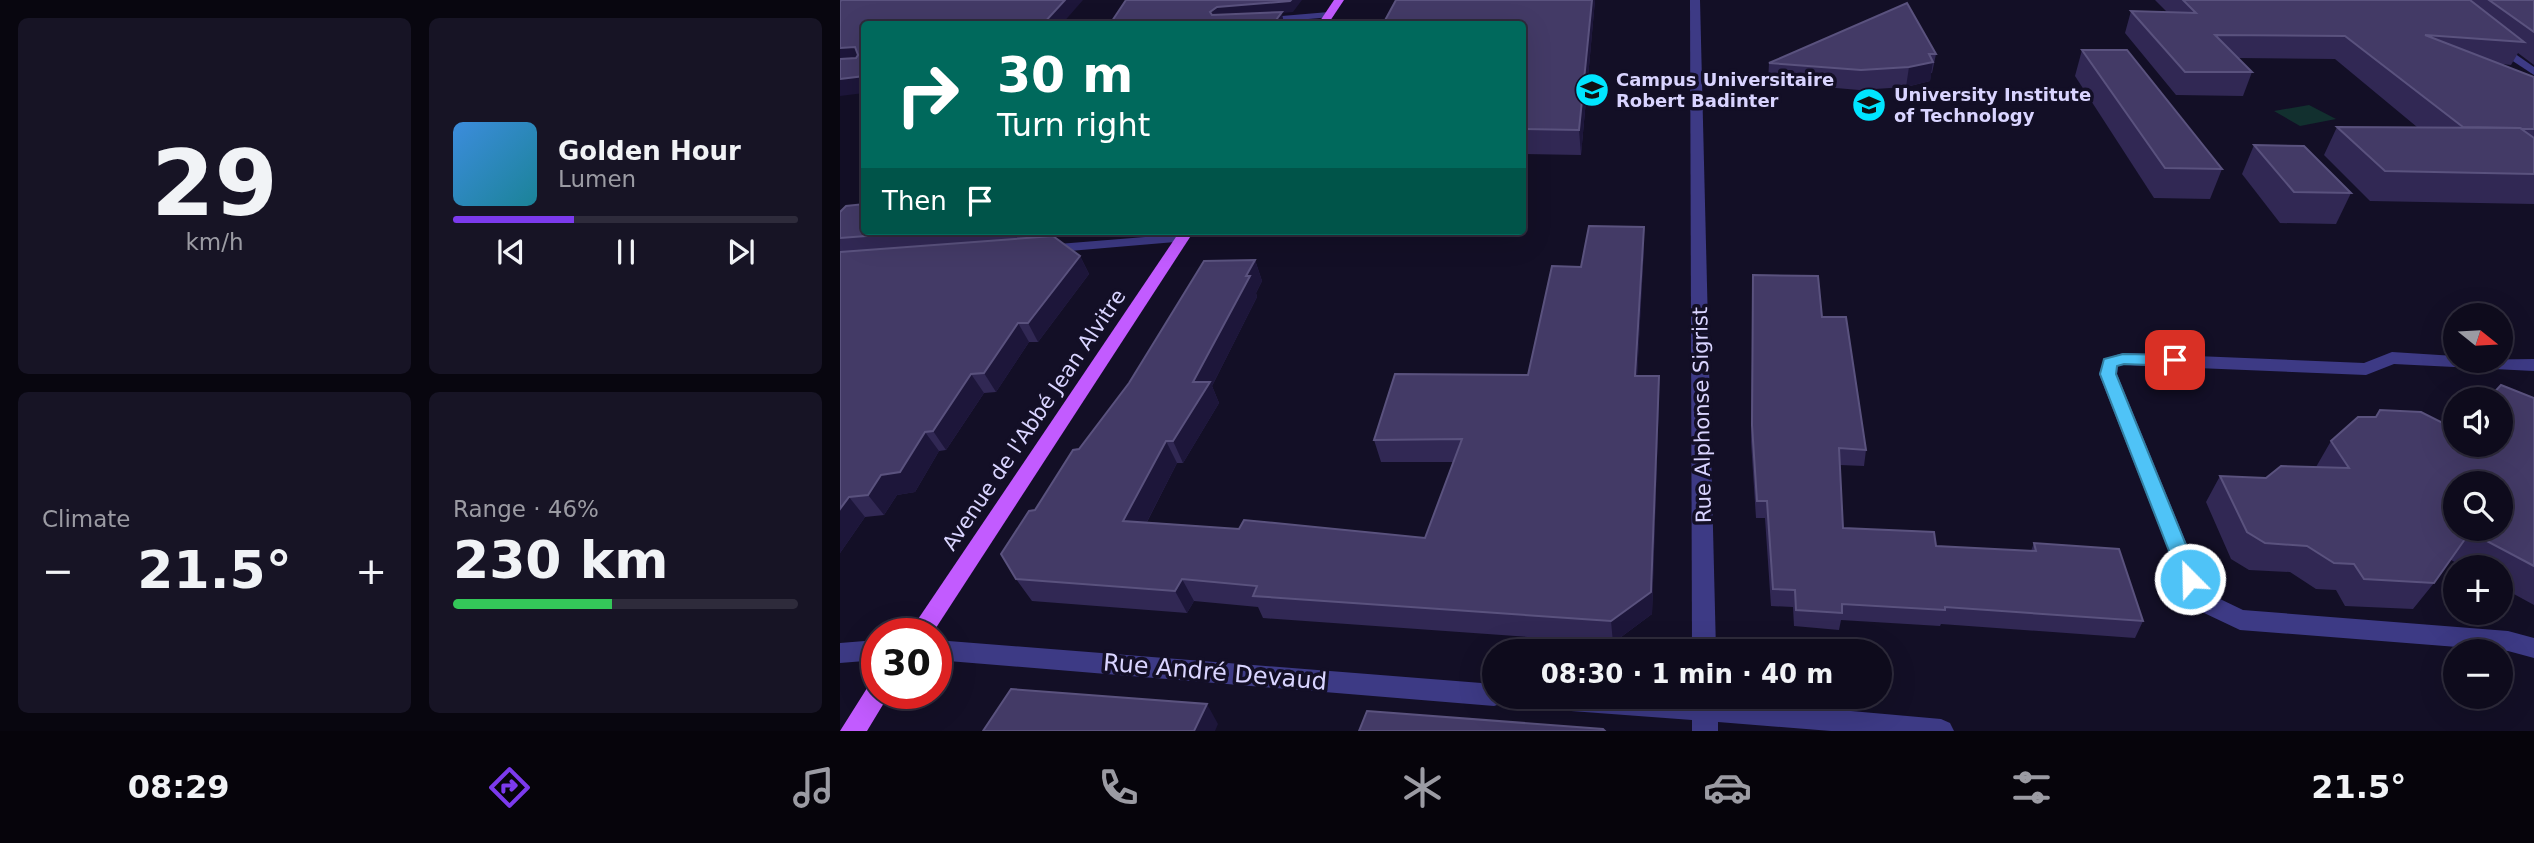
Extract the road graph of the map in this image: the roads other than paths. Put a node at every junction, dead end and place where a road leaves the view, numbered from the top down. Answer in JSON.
{"nodes":[{"id":1,"x":1339,"y":0,"type":"edge"},
{"id":2,"x":1695,"y":0,"type":"edge"},
{"id":3,"x":1326,"y":20,"type":"edge"},
{"id":4,"x":1300,"y":21,"type":"edge"},
{"id":5,"x":2490,"y":40,"type":"edge"},
{"id":6,"x":2534,"y":72,"type":"edge"},
{"id":7,"x":1184,"y":235,"type":"edge"},
{"id":8,"x":1031,"y":250,"type":"edge"},
{"id":9,"x":2534,"y":365,"type":"edge"},
{"id":10,"x":930,"y":618,"type":"edge"},
{"id":11,"x":1704,"y":639,"type":"edge"},
{"id":12,"x":2534,"y":648,"type":"edge"},
{"id":13,"x":861,"y":651,"type":"edge"},
{"id":14,"x":952,"y":651,"type":"edge"},
{"id":15,"x":840,"y":653,"type":"edge"},
{"id":16,"x":1482,"y":694,"type":"edge"},
{"id":17,"x":867,"y":709,"type":"edge"},
{"id":18,"x":1661,"y":709,"type":"edge"},
{"id":19,"x":1705,"y":713,"type":"edge"},
{"id":20,"x":852,"y":731,"type":"edge"},
{"id":21,"x":1941,"y":731,"type":"edge"}],
"edges":[{"from":1,"to":3,"type":"main road"},
{"from":2,"to":11,"type":"street","name":"Rue Alphonse Sigrist"},
{"from":3,"to":4,"type":"street"},
{"from":5,"to":6,"type":"street"},
{"from":7,"to":8,"type":"street"},
{"from":7,"to":10,"type":"main road","name":"Avenue de l'Abbé Jean Alvitre"},
{"from":9,"to":12,"type":"street"},
{"from":13,"to":15,"type":"street"},
{"from":14,"to":16,"type":"street","name":"Rue André Devaud"},
{"from":17,"to":20,"type":"main road"},
{"from":18,"to":19,"type":"street"},
{"from":19,"to":21,"type":"street"}]}
